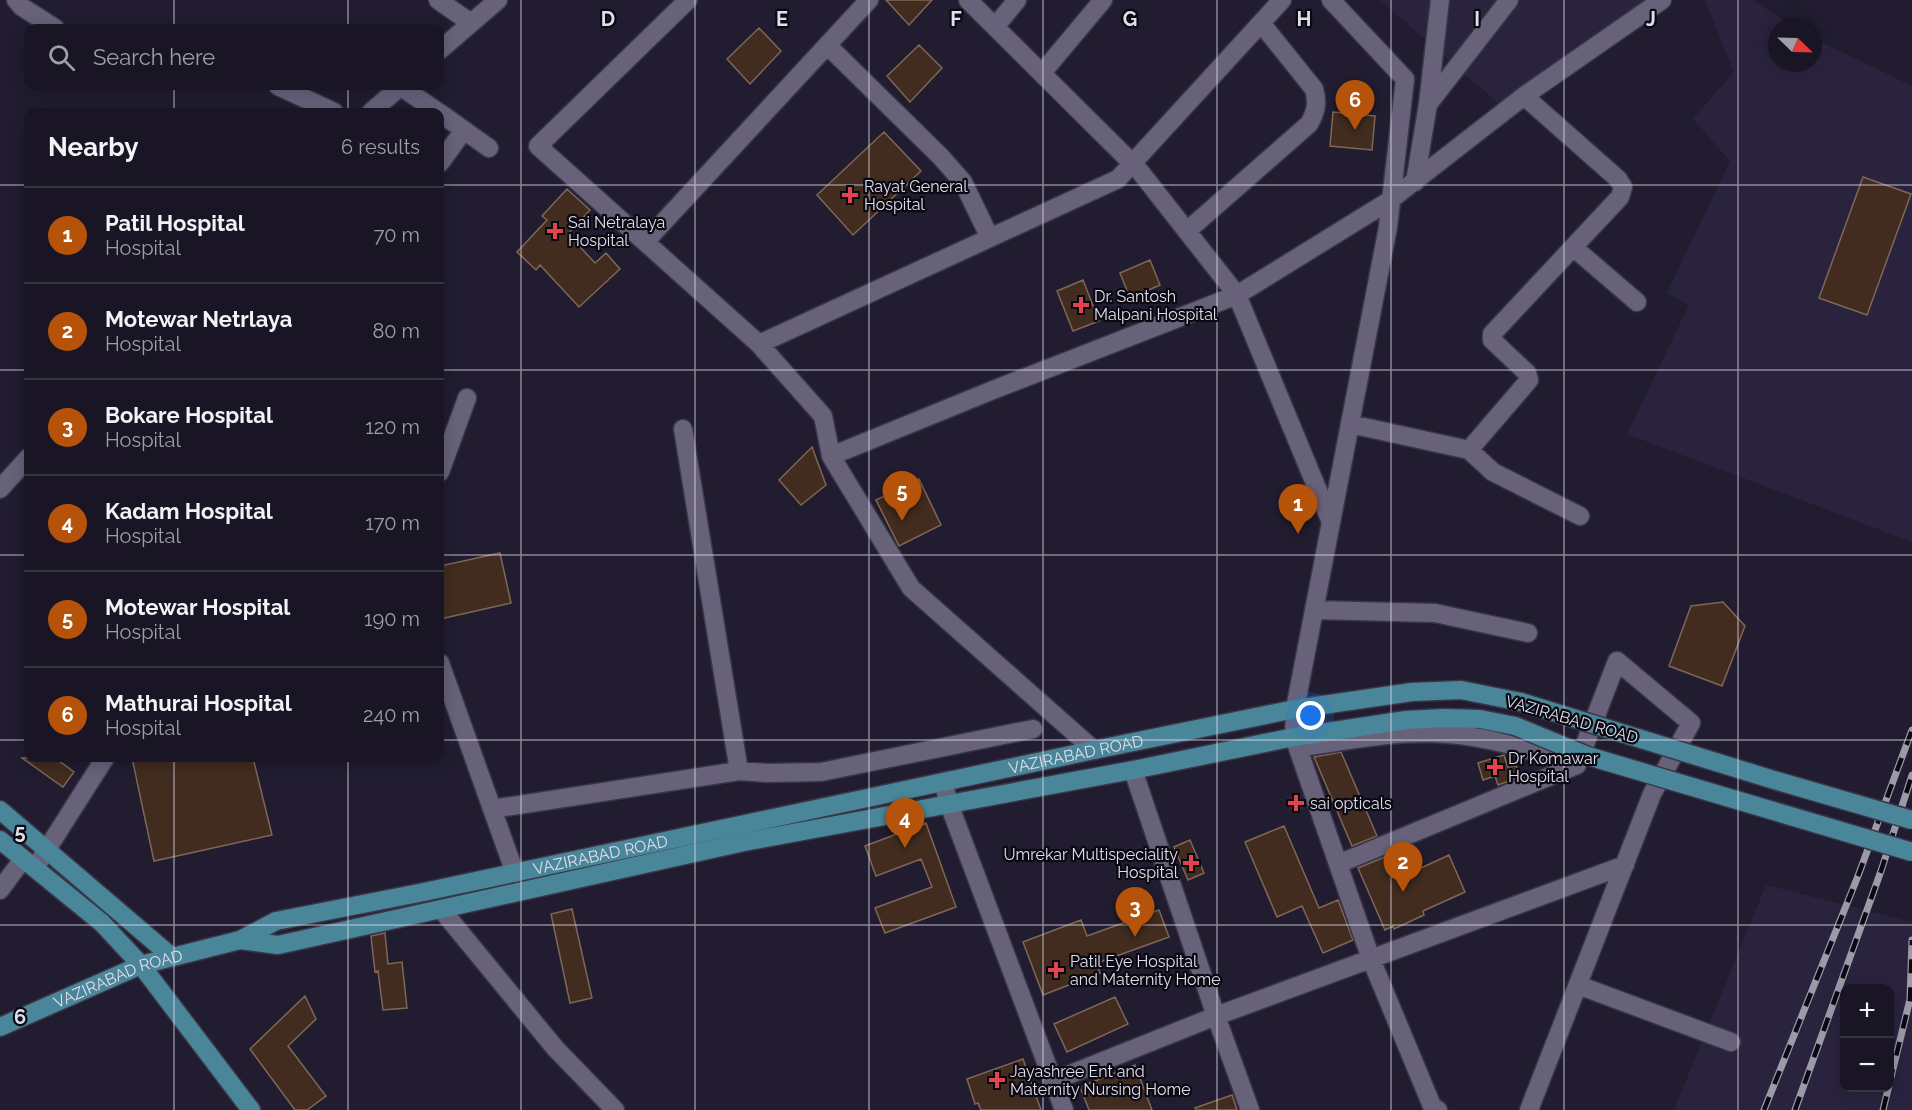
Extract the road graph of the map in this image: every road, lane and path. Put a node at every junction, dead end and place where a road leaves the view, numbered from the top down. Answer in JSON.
{"nodes":[{"id":1,"x":16,"y":0,"type":"edge"},
{"id":2,"x":438,"y":0,"type":"edge"},
{"id":3,"x":498,"y":0,"type":"edge"},
{"id":4,"x":688,"y":0,"type":"edge"},
{"id":5,"x":869,"y":0,"type":"edge"},
{"id":6,"x":968,"y":0,"type":"edge"},
{"id":7,"x":1017,"y":0,"type":"edge"},
{"id":8,"x":1103,"y":0,"type":"edge"},
{"id":9,"x":1282,"y":0,"type":"edge"},
{"id":10,"x":1330,"y":0,"type":"edge"},
{"id":11,"x":1440,"y":0,"type":"edge"},
{"id":12,"x":1509,"y":0,"type":"edge"},
{"id":13,"x":1662,"y":0,"type":"edge"},
{"id":14,"x":1261,"y":22,"type":"junction"},
{"id":15,"x":471,"y":23,"type":"junction"},
{"id":16,"x":49,"y":24,"type":"edge"},
{"id":17,"x":995,"y":27,"type":"junction"},
{"id":18,"x":827,"y":45,"type":"junction"},
{"id":19,"x":444,"y":47,"type":"edge"},
{"id":20,"x":1042,"y":74,"type":"junction"},
{"id":21,"x":287,"y":90,"type":"edge"},
{"id":22,"x":396,"y":90,"type":"edge"},
{"id":23,"x":406,"y":90,"type":"edge"},
{"id":24,"x":1524,"y":96,"type":"junction"},
{"id":25,"x":1428,"y":104,"type":"junction"},
{"id":26,"x":325,"y":108,"type":"edge"},
{"id":27,"x":375,"y":108,"type":"edge"},
{"id":28,"x":432,"y":108,"type":"edge"},
{"id":29,"x":444,"y":116,"type":"edge"},
{"id":30,"x":464,"y":130,"type":"junction"},
{"id":31,"x":489,"y":148,"type":"dead end"},
{"id":32,"x":444,"y":158,"type":"edge"},
{"id":33,"x":1132,"y":162,"type":"junction"},
{"id":34,"x":1415,"y":182,"type":"junction"},
{"id":35,"x":1389,"y":201,"type":"junction"},
{"id":36,"x":1187,"y":231,"type":"junction"},
{"id":37,"x":990,"y":238,"type":"junction"},
{"id":38,"x":645,"y":242,"type":"junction"},
{"id":39,"x":1573,"y":247,"type":"junction"},
{"id":40,"x":1237,"y":295,"type":"junction"},
{"id":41,"x":1637,"y":302,"type":"dead end"},
{"id":42,"x":759,"y":344,"type":"junction"},
{"id":43,"x":467,"y":398,"type":"dead end"},
{"id":44,"x":1350,"y":424,"type":"junction"},
{"id":45,"x":683,"y":429,"type":"dead end"},
{"id":46,"x":1469,"y":450,"type":"junction"},
{"id":47,"x":831,"y":456,"type":"junction"},
{"id":48,"x":444,"y":461,"type":"edge"},
{"id":49,"x":24,"y":462,"type":"edge"},
{"id":50,"x":0,"y":489,"type":"edge"},
{"id":51,"x":1580,"y":516,"type":"dead end"},
{"id":52,"x":1331,"y":522,"type":"junction"},
{"id":53,"x":1314,"y":610,"type":"junction"},
{"id":54,"x":1528,"y":633,"type":"dead end"},
{"id":55,"x":444,"y":674,"type":"edge"},
{"id":56,"x":1295,"y":710,"type":"junction"},
{"id":57,"x":1202,"y":728,"type":"junction"},
{"id":58,"x":1032,"y":729,"type":"dead end"},
{"id":59,"x":1296,"y":742,"type":"junction"},
{"id":60,"x":1094,"y":750,"type":"junction"},
{"id":61,"x":1208,"y":756,"type":"junction"},
{"id":62,"x":102,"y":762,"type":"edge"},
{"id":63,"x":1577,"y":765,"type":"junction"},
{"id":64,"x":1133,"y":770,"type":"junction"},
{"id":65,"x":739,"y":771,"type":"junction"},
{"id":66,"x":943,"y":782,"type":"junction"},
{"id":67,"x":949,"y":804,"type":"junction"},
{"id":68,"x":492,"y":809,"type":"junction"},
{"id":69,"x":0,"y":810,"type":"edge"},
{"id":70,"x":1912,"y":820,"type":"edge"},
{"id":71,"x":0,"y":840,"type":"edge"},
{"id":72,"x":47,"y":850,"type":"junction"},
{"id":73,"x":1912,"y":852,"type":"edge"},
{"id":74,"x":29,"y":864,"type":"junction"},
{"id":75,"x":1338,"y":864,"type":"junction"},
{"id":76,"x":1624,"y":865,"type":"junction"},
{"id":77,"x":515,"y":873,"type":"junction"},
{"id":78,"x":0,"y":890,"type":"edge"},
{"id":79,"x":441,"y":909,"type":"junction"},
{"id":80,"x":240,"y":940,"type":"junction"},
{"id":81,"x":172,"y":957,"type":"junction"},
{"id":82,"x":1371,"y":959,"type":"junction"},
{"id":83,"x":141,"y":965,"type":"junction"},
{"id":84,"x":1578,"y":985,"type":"junction"},
{"id":85,"x":1216,"y":1016,"type":"junction"},
{"id":86,"x":0,"y":1027,"type":"edge"},
{"id":87,"x":1731,"y":1042,"type":"dead end"},
{"id":88,"x":1053,"y":1081,"type":"junction"},
{"id":89,"x":251,"y":1110,"type":"edge"},
{"id":90,"x":615,"y":1110,"type":"edge"},
{"id":91,"x":1064,"y":1110,"type":"edge"},
{"id":92,"x":1251,"y":1110,"type":"edge"},
{"id":93,"x":1438,"y":1110,"type":"edge"},
{"id":94,"x":1529,"y":1110,"type":"edge"}],
"edges":[{"from":1,"to":16,"type":"street"},
{"from":2,"to":15,"type":"street"},
{"from":3,"to":15,"type":"street"},
{"from":4,"to":38,"type":"street"},
{"from":5,"to":18,"type":"street"},
{"from":6,"to":17,"type":"street"},
{"from":7,"to":17,"type":"street"},
{"from":8,"to":20,"type":"street"},
{"from":9,"to":14,"type":"street"},
{"from":10,"to":35,"type":"street"},
{"from":11,"to":25,"type":"street"},
{"from":12,"to":25,"type":"street"},
{"from":13,"to":24,"type":"street"},
{"from":14,"to":33,"type":"street"},
{"from":14,"to":36,"type":"street"},
{"from":15,"to":19,"type":"street"},
{"from":17,"to":20,"type":"street"},
{"from":18,"to":37,"type":"street"},
{"from":18,"to":38,"type":"street"},
{"from":20,"to":33,"type":"street"},
{"from":21,"to":26,"type":"street"},
{"from":22,"to":27,"type":"street"},
{"from":23,"to":28,"type":"street"},
{"from":24,"to":34,"type":"street"},
{"from":24,"to":39,"type":"street"},
{"from":25,"to":34,"type":"street"},
{"from":29,"to":30,"type":"street"},
{"from":30,"to":31,"type":"street"},
{"from":30,"to":32,"type":"street"},
{"from":33,"to":36,"type":"street"},
{"from":33,"to":37,"type":"street"},
{"from":34,"to":35,"type":"street"},
{"from":35,"to":40,"type":"street"},
{"from":35,"to":44,"type":"street"},
{"from":36,"to":40,"type":"street"},
{"from":37,"to":42,"type":"street"},
{"from":38,"to":42,"type":"street"},
{"from":39,"to":41,"type":"street"},
{"from":39,"to":46,"type":"street"},
{"from":40,"to":47,"type":"street"},
{"from":40,"to":52,"type":"street"},
{"from":42,"to":47,"type":"street"},
{"from":43,"to":48,"type":"street"},
{"from":44,"to":46,"type":"street"},
{"from":44,"to":52,"type":"street"},
{"from":45,"to":65,"type":"street"},
{"from":46,"to":51,"type":"street"},
{"from":47,"to":60,"type":"street"},
{"from":49,"to":50,"type":"street"},
{"from":52,"to":53,"type":"street"},
{"from":53,"to":54,"type":"street"},
{"from":53,"to":56,"type":"street"},
{"from":55,"to":68,"type":"street"},
{"from":56,"to":57,"type":"main road","name":"VAZIRABAD ROAD"},
{"from":56,"to":59,"type":"street"},
{"from":56,"to":70,"type":"main road","name":"VAZIRABAD ROAD","bridge":true},
{"from":57,"to":60,"type":"main road","name":"VAZIRABAD ROAD"},
{"from":57,"to":61,"type":"main road"},
{"from":58,"to":65,"type":"street"},
{"from":59,"to":61,"type":"main road","name":"VAZIRABAD ROAD"},
{"from":59,"to":63,"type":"street"},
{"from":59,"to":73,"type":"main road","name":"VAZIRABAD ROAD","bridge":true},
{"from":59,"to":75,"type":"street"},
{"from":60,"to":66,"type":"main road","name":"VAZIRABAD ROAD"},
{"from":61,"to":64,"type":"main road","name":"VAZIRABAD ROAD"},
{"from":62,"to":72,"type":"street"},
{"from":63,"to":75,"type":"street"},
{"from":63,"to":76,"type":"street"},
{"from":64,"to":67,"type":"main road","name":"VAZIRABAD ROAD"},
{"from":64,"to":85,"type":"street"},
{"from":65,"to":68,"type":"street"},
{"from":66,"to":67,"type":"street"},
{"from":66,"to":77,"type":"main road","name":"VAZIRABAD ROAD"},
{"from":67,"to":79,"type":"main road","name":"VAZIRABAD ROAD"},
{"from":67,"to":88,"type":"street"},
{"from":68,"to":77,"type":"street"},
{"from":69,"to":72,"type":"main road"},
{"from":71,"to":74,"type":"main road"},
{"from":72,"to":74,"type":"street"},
{"from":72,"to":81,"type":"main road"},
{"from":74,"to":78,"type":"street"},
{"from":74,"to":83,"type":"main road"},
{"from":75,"to":82,"type":"street"},
{"from":76,"to":82,"type":"street"},
{"from":76,"to":84,"type":"street"},
{"from":77,"to":80,"type":"main road","name":"VAZIRABAD ROAD"},
{"from":79,"to":80,"type":"main road","name":"VAZIRABAD ROAD"},
{"from":79,"to":90,"type":"street"},
{"from":80,"to":81,"type":"main road","name":"VAZIRABAD ROAD"},
{"from":81,"to":83,"type":"main road","name":"VAZIRABAD ROAD"},
{"from":82,"to":85,"type":"street"},
{"from":82,"to":93,"type":"street"},
{"from":83,"to":86,"type":"main road","name":"VAZIRABAD ROAD"},
{"from":83,"to":89,"type":"main road"},
{"from":84,"to":87,"type":"street"},
{"from":84,"to":94,"type":"street"},
{"from":85,"to":88,"type":"street"},
{"from":85,"to":92,"type":"street"},
{"from":88,"to":91,"type":"street"}]}
